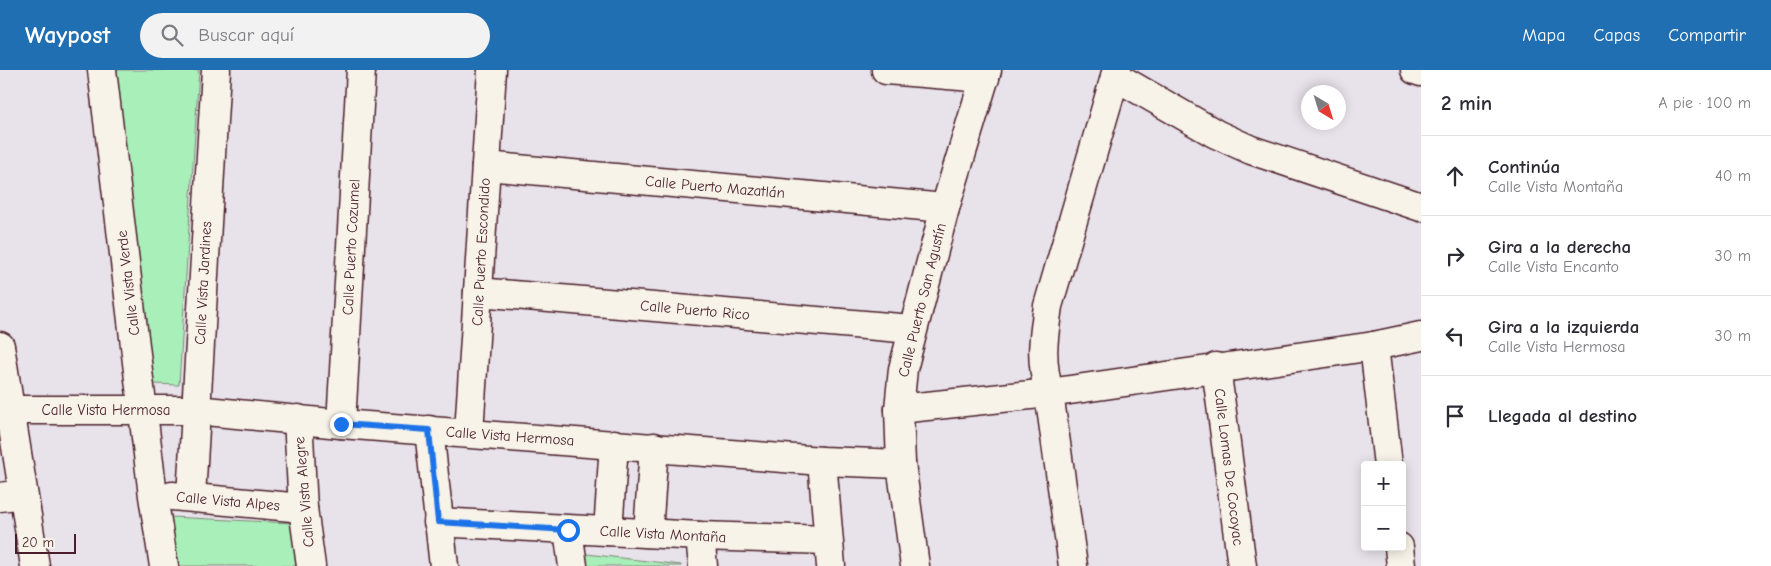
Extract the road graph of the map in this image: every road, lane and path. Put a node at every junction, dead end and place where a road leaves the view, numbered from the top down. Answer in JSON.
{"nodes":[{"id":1,"x":102,"y":70,"type":"edge"},
{"id":2,"x":216,"y":70,"type":"edge"},
{"id":3,"x":361,"y":70,"type":"edge"},
{"id":4,"x":492,"y":70,"type":"edge"},
{"id":5,"x":886,"y":70,"type":"edge"},
{"id":6,"x":1415,"y":70,"type":"edge"},
{"id":7,"x":1421,"y":72,"type":"edge"},
{"id":8,"x":1116,"y":73,"type":"edge"},
{"id":9,"x":986,"y":74,"type":"edge"},
{"id":10,"x":486,"y":166,"type":"junction"},
{"id":11,"x":1421,"y":207,"type":"edge"},
{"id":12,"x":945,"y":208,"type":"junction"},
{"id":13,"x":478,"y":292,"type":"junction"},
{"id":14,"x":912,"y":329,"type":"junction"},
{"id":15,"x":1421,"y":336,"type":"edge"},
{"id":16,"x":0,"y":346,"type":"edge"},
{"id":17,"x":1374,"y":346,"type":"junction"},
{"id":18,"x":1216,"y":367,"type":"junction"},
{"id":19,"x":1049,"y":393,"type":"junction"},
{"id":20,"x":143,"y":409,"type":"junction"},
{"id":21,"x":899,"y":409,"type":"junction"},
{"id":22,"x":195,"y":410,"type":"junction"},
{"id":23,"x":6,"y":411,"type":"edge"},
{"id":24,"x":298,"y":419,"type":"junction"},
{"id":25,"x":341,"y":424,"type":"junction"},
{"id":26,"x":429,"y":430,"type":"junction"},
{"id":27,"x":469,"y":433,"type":"junction"},
{"id":28,"x":614,"y":444,"type":"junction"},
{"id":29,"x":654,"y":447,"type":"junction"},
{"id":30,"x":822,"y":461,"type":"junction"},
{"id":31,"x":1388,"y":461,"type":"edge"},
{"id":32,"x":901,"y":464,"type":"junction"},
{"id":33,"x":11,"y":496,"type":"edge"},
{"id":34,"x":153,"y":496,"type":"junction"},
{"id":35,"x":191,"y":497,"type":"junction"},
{"id":36,"x":303,"y":508,"type":"junction"},
{"id":37,"x":438,"y":522,"type":"junction"},
{"id":38,"x":568,"y":530,"type":"junction"},
{"id":39,"x":608,"y":531,"type":"junction"},
{"id":40,"x":648,"y":533,"type":"junction"},
{"id":41,"x":700,"y":536,"type":"junction"},
{"id":42,"x":1399,"y":551,"type":"edge"},
{"id":43,"x":829,"y":553,"type":"edge"},
{"id":44,"x":35,"y":566,"type":"edge"},
{"id":45,"x":164,"y":566,"type":"edge"},
{"id":46,"x":311,"y":566,"type":"edge"},
{"id":47,"x":444,"y":566,"type":"edge"},
{"id":48,"x":573,"y":566,"type":"edge"},
{"id":49,"x":703,"y":566,"type":"edge"},
{"id":50,"x":915,"y":566,"type":"edge"},
{"id":51,"x":1073,"y":566,"type":"edge"},
{"id":52,"x":1242,"y":566,"type":"edge"},
{"id":53,"x":1401,"y":566,"type":"edge"}],
"edges":[{"from":1,"to":20,"type":"street","name":"Calle Vista Verde"},
{"from":2,"to":22,"type":"street","name":"Calle Vista Jardines"},
{"from":3,"to":25,"type":"street","name":"Calle Puerto Cozumel"},
{"from":4,"to":10,"type":"street","name":"Calle Puerto Escondido"},
{"from":5,"to":9,"type":"street"},
{"from":6,"to":7,"type":"street"},
{"from":8,"to":11,"type":"street"},
{"from":8,"to":19,"type":"street"},
{"from":9,"to":12,"type":"street","name":"Calle Puerto San Agustín"},
{"from":10,"to":12,"type":"street","name":"Calle Puerto Mazatlán"},
{"from":10,"to":13,"type":"street","name":"Calle Puerto Escondido"},
{"from":12,"to":14,"type":"street","name":"Calle Puerto San Agustín"},
{"from":13,"to":14,"type":"street","name":"Calle Puerto Rico"},
{"from":13,"to":27,"type":"street","name":"Calle Puerto Escondido"},
{"from":14,"to":21,"type":"street","name":"Calle Puerto San Agustín"},
{"from":15,"to":17,"type":"street"},
{"from":16,"to":23,"type":"street"},
{"from":17,"to":18,"type":"street"},
{"from":17,"to":31,"type":"street"},
{"from":18,"to":19,"type":"street"},
{"from":18,"to":52,"type":"street","name":"Calle Lomas De Cocoyac"},
{"from":19,"to":21,"type":"street"},
{"from":19,"to":51,"type":"street"},
{"from":20,"to":22,"type":"street","name":"Calle Vista Hermosa"},
{"from":20,"to":23,"type":"street","name":"Calle Vista Hermosa"},
{"from":20,"to":34,"type":"street","name":"Calle Vista Verde"},
{"from":21,"to":32,"type":"street","name":"Calle Puerto San Agustín"},
{"from":22,"to":24,"type":"street","name":"Calle Vista Hermosa"},
{"from":22,"to":35,"type":"street","name":"Calle Vista Jardines"},
{"from":23,"to":33,"type":"street"},
{"from":24,"to":25,"type":"street","name":"Calle Vista Hermosa"},
{"from":24,"to":36,"type":"street","name":"Calle Vista Alegre"},
{"from":25,"to":26,"type":"street","name":"Calle Vista Hermosa"},
{"from":26,"to":27,"type":"street","name":"Calle Vista Hermosa"},
{"from":26,"to":37,"type":"street"},
{"from":27,"to":28,"type":"street","name":"Calle Vista Hermosa"},
{"from":28,"to":29,"type":"street","name":"Calle Vista Hermosa"},
{"from":28,"to":39,"type":"street"},
{"from":29,"to":30,"type":"street","name":"Calle Vista Hermosa"},
{"from":29,"to":40,"type":"street"},
{"from":30,"to":32,"type":"street","name":"Calle Vista Hermosa"},
{"from":30,"to":43,"type":"street"},
{"from":32,"to":50,"type":"street","name":"Calle Puerto San Agustín"},
{"from":33,"to":44,"type":"street"},
{"from":34,"to":35,"type":"street","name":"Calle Vista Alpes"},
{"from":34,"to":45,"type":"street","name":"Calle Vista Verde"},
{"from":35,"to":36,"type":"street","name":"Calle Vista Alpes"},
{"from":36,"to":46,"type":"street","name":"Calle Vista Alegre"},
{"from":37,"to":38,"type":"street","name":"Calle Vista Montaña"},
{"from":37,"to":47,"type":"street"},
{"from":38,"to":39,"type":"street","name":"Calle Vista Montaña"},
{"from":38,"to":48,"type":"street"},
{"from":39,"to":40,"type":"street","name":"Calle Vista Montaña"},
{"from":40,"to":41,"type":"street","name":"Calle Vista Montaña"},
{"from":41,"to":43,"type":"street","name":"Calle Vista Montaña"},
{"from":41,"to":49,"type":"street"},
{"from":42,"to":53,"type":"street"}]}
